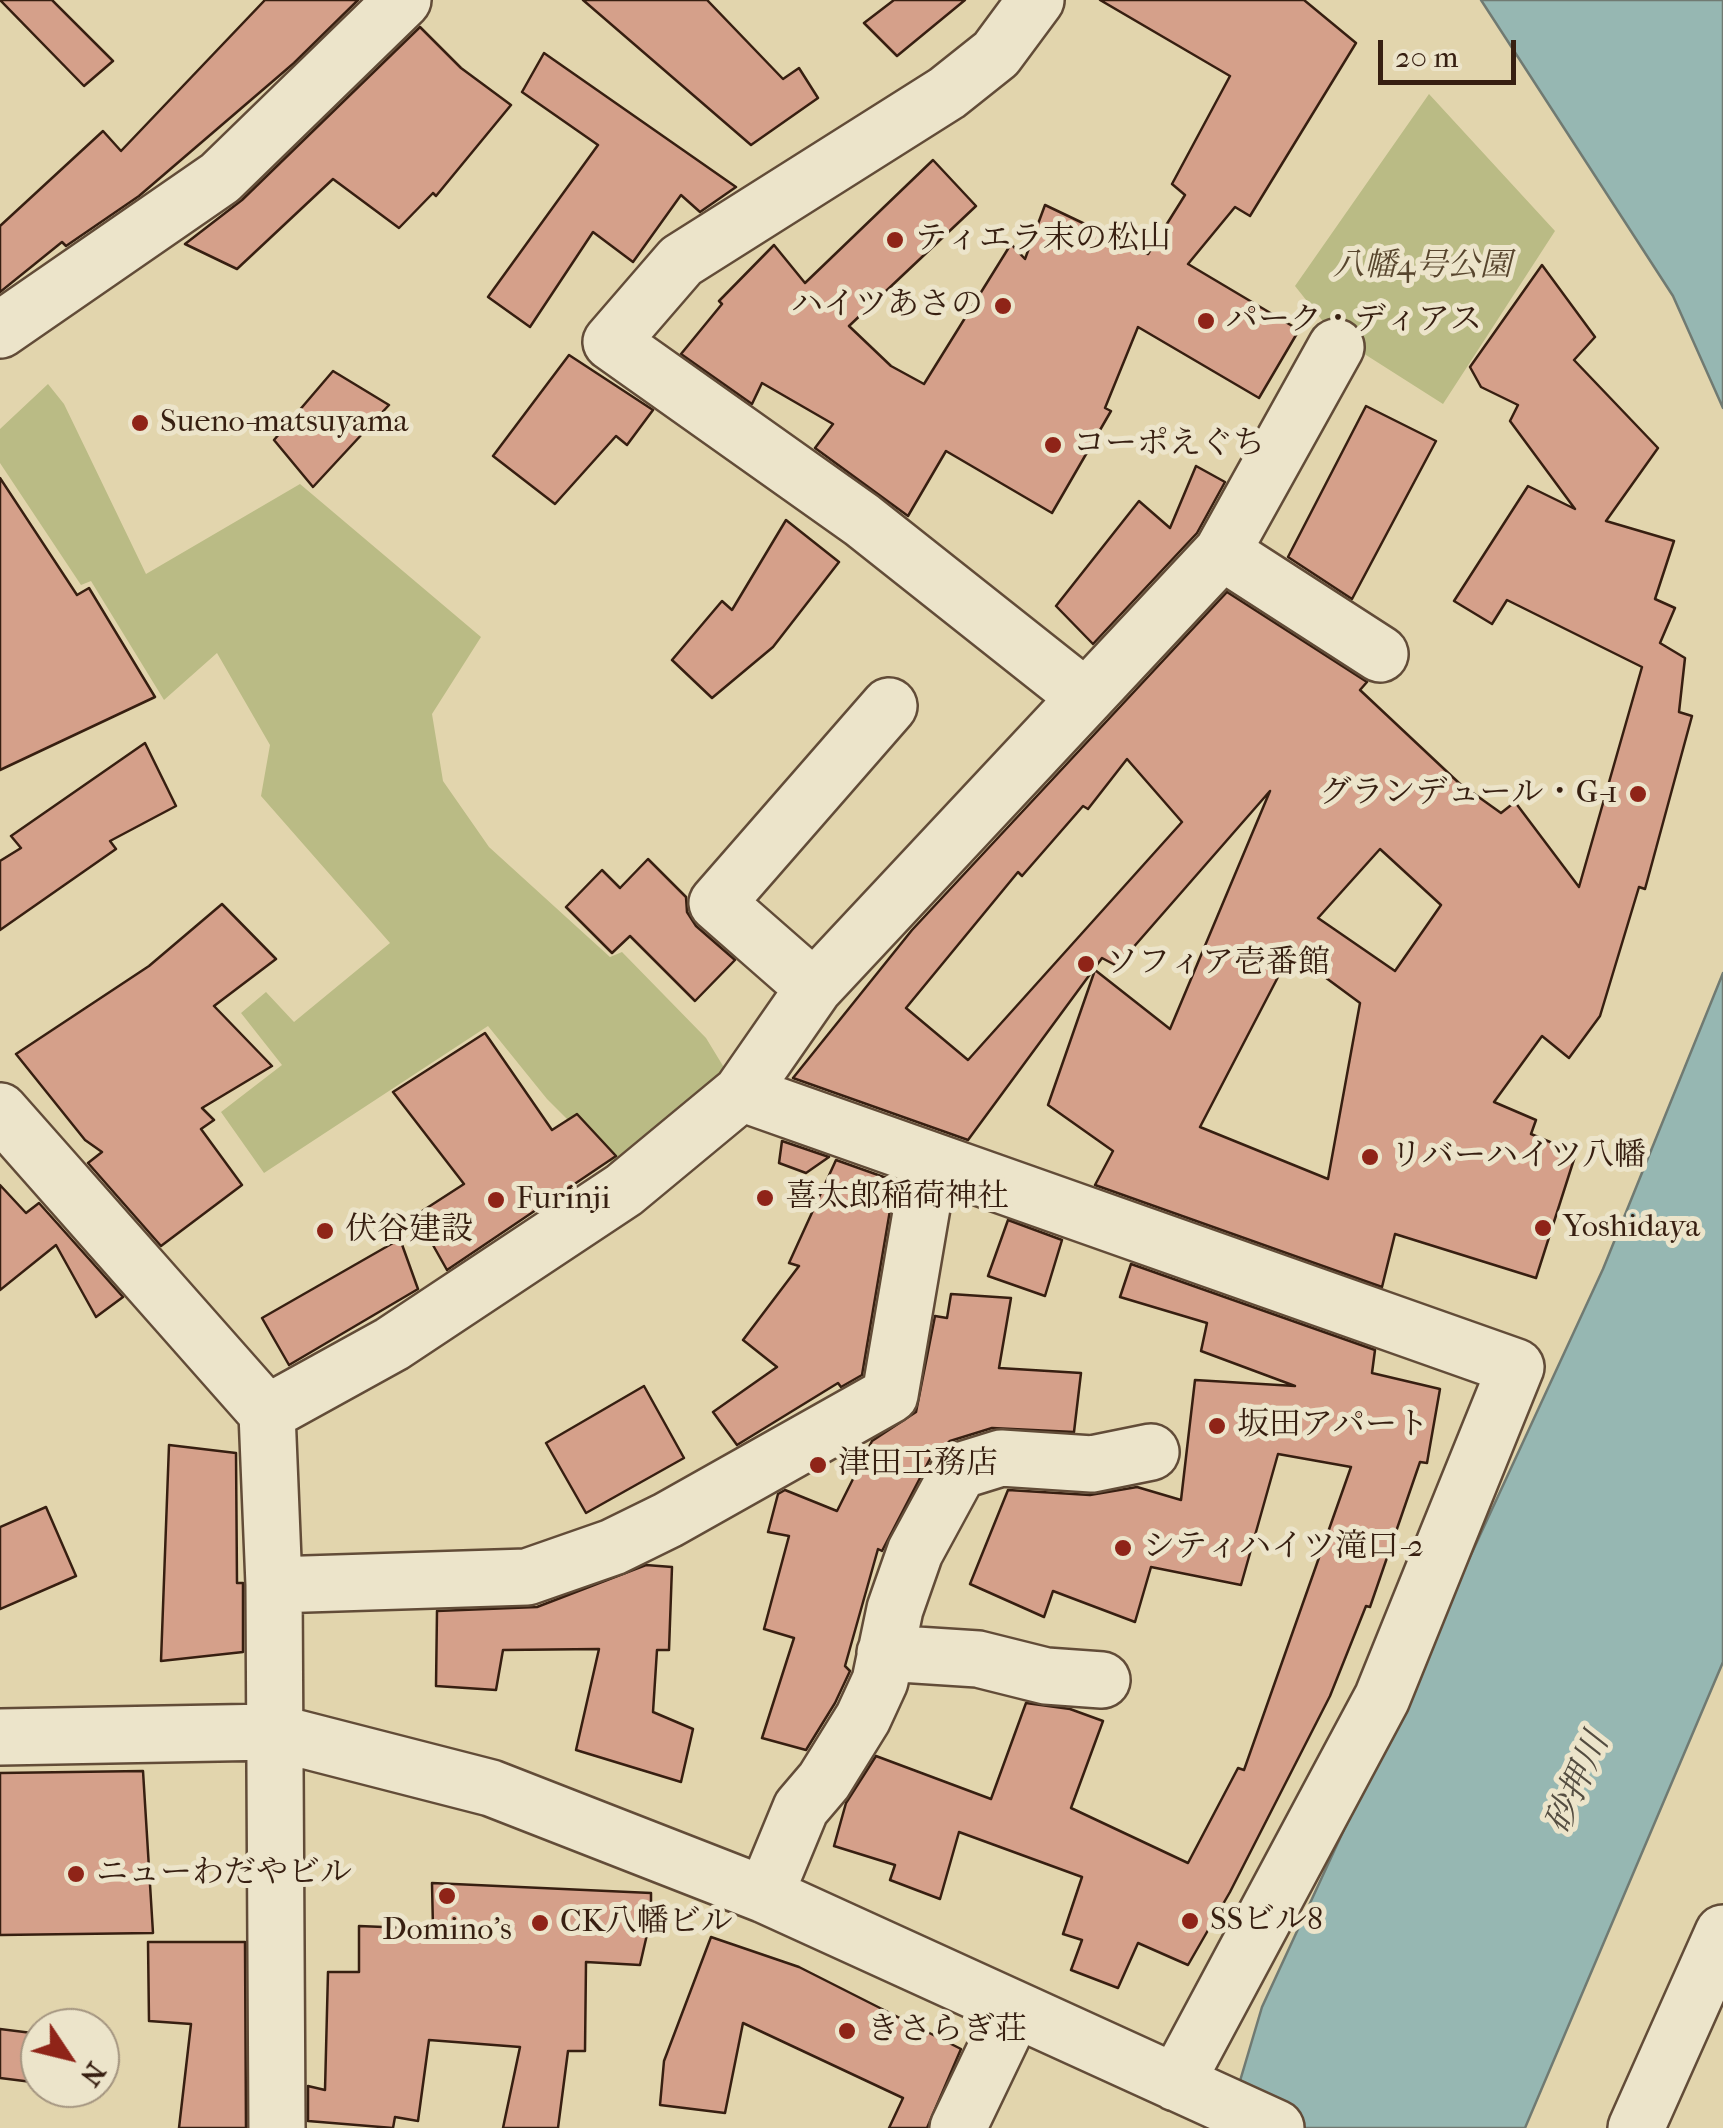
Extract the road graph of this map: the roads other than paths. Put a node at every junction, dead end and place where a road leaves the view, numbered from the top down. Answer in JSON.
{"nodes":[{"id":1,"x":403,"y":0,"type":"edge"},
{"id":2,"x":1036,"y":0,"type":"edge"},
{"id":3,"x":2,"y":325,"type":"edge"},
{"id":4,"x":1336,"y":347,"type":"dead end"},
{"id":5,"x":1222,"y":552,"type":"junction"},
{"id":6,"x":1380,"y":654,"type":"dead end"},
{"id":7,"x":1084,"y":696,"type":"junction"},
{"id":8,"x":889,"y":706,"type":"dead end"},
{"id":9,"x":814,"y":988,"type":"junction"},
{"id":10,"x":741,"y":1094,"type":"junction"},
{"id":11,"x":0,"y":1111,"type":"edge"},
{"id":12,"x":930,"y":1160,"type":"junction"},
{"id":13,"x":267,"y":1412,"type":"junction"},
{"id":14,"x":1151,"y":1452,"type":"dead end"},
{"id":15,"x":274,"y":1585,"type":"junction"},
{"id":16,"x":885,"y":1653,"type":"junction"},
{"id":17,"x":1102,"y":1680,"type":"dead end"},
{"id":18,"x":273,"y":1732,"type":"junction"},
{"id":19,"x":0,"y":1737,"type":"edge"},
{"id":20,"x":764,"y":1895,"type":"junction"},
{"id":21,"x":1723,"y":1933,"type":"edge"},
{"id":22,"x":1015,"y":2010,"type":"junction"},
{"id":23,"x":1194,"y":2091,"type":"junction"},
{"id":24,"x":276,"y":2128,"type":"edge"},
{"id":25,"x":958,"y":2128,"type":"edge"},
{"id":26,"x":1276,"y":2128,"type":"edge"},
{"id":27,"x":1636,"y":2128,"type":"edge"}],
"edges":[{"from":1,"to":3,"type":"street"},
{"from":2,"to":7,"type":"street"},
{"from":4,"to":5,"type":"street"},
{"from":5,"to":6,"type":"street"},
{"from":5,"to":7,"type":"street"},
{"from":7,"to":9,"type":"street"},
{"from":8,"to":9,"type":"street"},
{"from":9,"to":10,"type":"street"},
{"from":10,"to":12,"type":"street"},
{"from":10,"to":13,"type":"street"},
{"from":11,"to":13,"type":"street"},
{"from":12,"to":15,"type":"street"},
{"from":12,"to":23,"type":"street"},
{"from":13,"to":15,"type":"street"},
{"from":14,"to":16,"type":"street"},
{"from":15,"to":18,"type":"street"},
{"from":16,"to":17,"type":"street"},
{"from":16,"to":20,"type":"street"},
{"from":18,"to":19,"type":"street"},
{"from":18,"to":20,"type":"street"},
{"from":18,"to":24,"type":"street"},
{"from":20,"to":22,"type":"street"},
{"from":21,"to":27,"type":"street"},
{"from":22,"to":23,"type":"street"},
{"from":22,"to":25,"type":"street"},
{"from":23,"to":26,"type":"street"}]}
